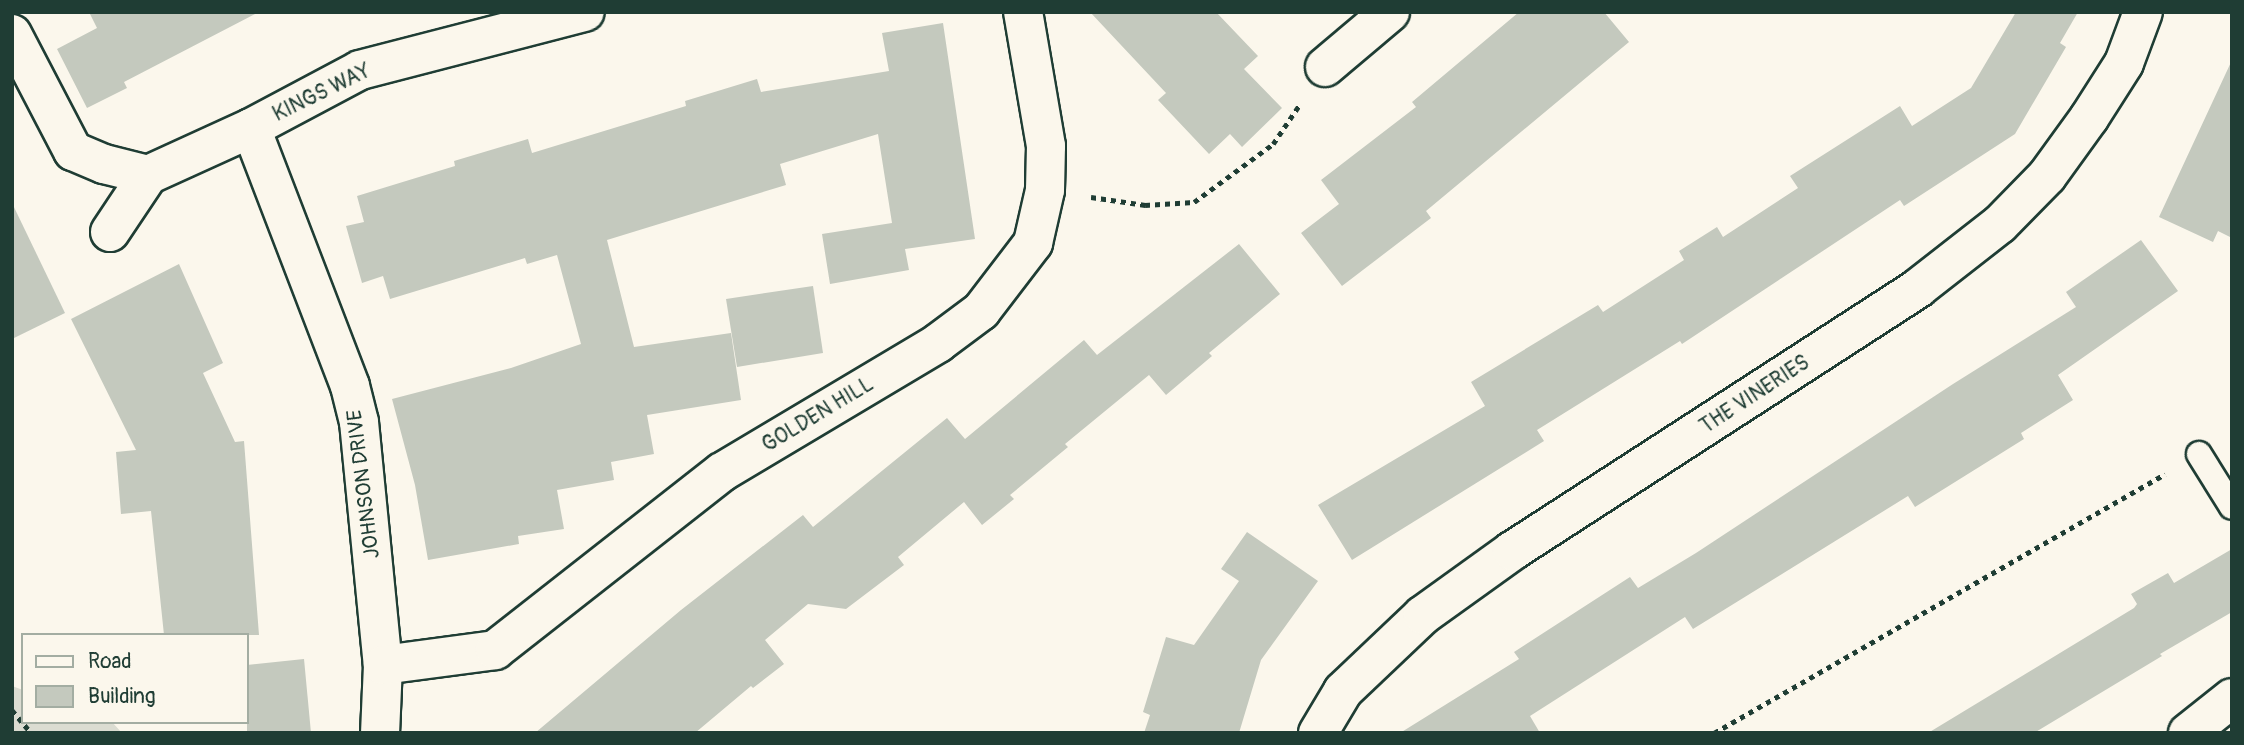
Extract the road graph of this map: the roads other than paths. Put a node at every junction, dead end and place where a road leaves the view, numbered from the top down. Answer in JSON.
{"nodes":[{"id":1,"x":585,"y":12,"type":"edge"},
{"id":2,"x":1023,"y":12,"type":"edge"},
{"id":3,"x":1390,"y":12,"type":"edge"},
{"id":4,"x":2143,"y":12,"type":"edge"},
{"id":5,"x":12,"y":34,"type":"edge"},
{"id":6,"x":1325,"y":67,"type":"road end"},
{"id":7,"x":251,"y":128,"type":"junction"},
{"id":8,"x":148,"y":176,"type":"junction"},
{"id":9,"x":110,"y":232,"type":"dead end"},
{"id":10,"x":2199,"y":454,"type":"road end"},
{"id":11,"x":2232,"y":508,"type":"edge"},
{"id":12,"x":383,"y":665,"type":"junction"},
{"id":13,"x":2232,"y":698,"type":"edge"},
{"id":14,"x":2194,"y":732,"type":"edge"},
{"id":15,"x":380,"y":733,"type":"edge"},
{"id":16,"x":1318,"y":733,"type":"edge"}],
"edges":[{"from":1,"to":7,"type":"street","name":"KINGS WAY"},
{"from":2,"to":12,"type":"street","name":"GOLDEN HILL"},
{"from":3,"to":6,"type":"street"},
{"from":4,"to":16,"type":"street","name":"THE VINERIES"},
{"from":5,"to":8,"type":"street"},
{"from":7,"to":8,"type":"street","name":"KINGS WAY"},
{"from":7,"to":12,"type":"street","name":"JOHNSON DRIVE"},
{"from":8,"to":9,"type":"street"},
{"from":10,"to":11,"type":"lane"},
{"from":12,"to":15,"type":"street","name":"JOHNSON DRIVE"},
{"from":13,"to":14,"type":"street"}]}
